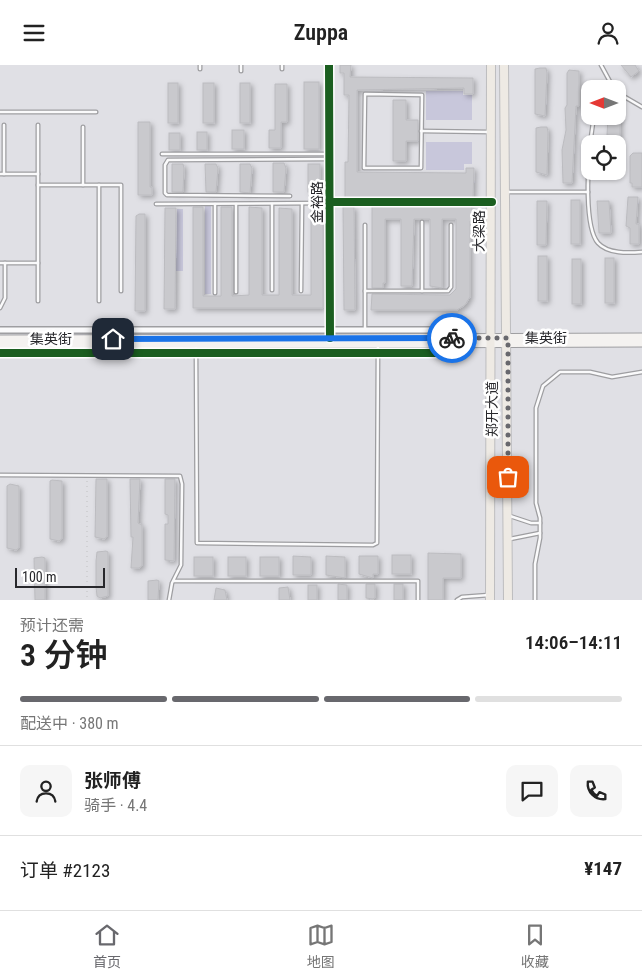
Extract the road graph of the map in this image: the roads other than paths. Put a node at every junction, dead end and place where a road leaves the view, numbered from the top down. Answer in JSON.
{"nodes":[{"id":1,"x":241,"y":65,"type":"edge"},
{"id":2,"x":282,"y":65,"type":"edge"},
{"id":3,"x":329,"y":65,"type":"edge"},
{"id":4,"x":491,"y":65,"type":"edge"},
{"id":5,"x":504,"y":65,"type":"edge"},
{"id":6,"x":601,"y":65,"type":"edge"},
{"id":7,"x":282,"y":69,"type":"dead end"},
{"id":8,"x":241,"y":71,"type":"dead end"},
{"id":9,"x":609,"y":80,"type":"edge"},
{"id":10,"x":626,"y":98,"type":"edge"},
{"id":11,"x":642,"y":107,"type":"edge"},
{"id":12,"x":0,"y":112,"type":"edge"},
{"id":13,"x":96,"y":112,"type":"dead end"},
{"id":14,"x":4,"y":125,"type":"dead end"},
{"id":15,"x":38,"y":125,"type":"dead end"},
{"id":16,"x":83,"y":127,"type":"dead end"},
{"id":17,"x":421,"y":131,"type":"junction"},
{"id":18,"x":491,"y":132,"type":"junction"},
{"id":19,"x":162,"y":154,"type":"dead end"},
{"id":20,"x":329,"y":157,"type":"junction"},
{"id":21,"x":2,"y":174,"type":"edge"},
{"id":22,"x":38,"y":174,"type":"junction"},
{"id":23,"x":588,"y":180,"type":"edge"},
{"id":24,"x":38,"y":185,"type":"junction"},
{"id":25,"x":83,"y":185,"type":"junction"},
{"id":26,"x":99,"y":185,"type":"junction"},
{"id":27,"x":504,"y":192,"type":"junction"},
{"id":28,"x":588,"y":192,"type":"junction"},
{"id":29,"x":290,"y":196,"type":"dead end"},
{"id":30,"x":492,"y":201,"type":"junction"},
{"id":31,"x":330,"y":203,"type":"junction"},
{"id":32,"x":156,"y":204,"type":"dead end"},
{"id":33,"x":214,"y":204,"type":"junction"},
{"id":34,"x":236,"y":204,"type":"junction"},
{"id":35,"x":272,"y":204,"type":"junction"},
{"id":36,"x":302,"y":204,"type":"junction"},
{"id":37,"x":422,"y":222,"type":"dead end"},
{"id":38,"x":365,"y":225,"type":"dead end"},
{"id":39,"x":451,"y":225,"type":"dead end"},
{"id":40,"x":642,"y":252,"type":"edge"},
{"id":41,"x":0,"y":263,"type":"edge"},
{"id":42,"x":5,"y":263,"type":"junction"},
{"id":43,"x":38,"y":263,"type":"junction"},
{"id":44,"x":121,"y":291,"type":"dead end"},
{"id":45,"x":272,"y":291,"type":"dead end"},
{"id":46,"x":302,"y":291,"type":"dead end"},
{"id":47,"x":365,"y":291,"type":"junction"},
{"id":48,"x":422,"y":291,"type":"junction"},
{"id":49,"x":236,"y":292,"type":"dead end"},
{"id":50,"x":215,"y":293,"type":"dead end"},
{"id":51,"x":38,"y":301,"type":"dead end"},
{"id":52,"x":99,"y":301,"type":"dead end"},
{"id":53,"x":0,"y":308,"type":"edge"},
{"id":54,"x":330,"y":329,"type":"junction"},
{"id":55,"x":0,"y":330,"type":"edge"},
{"id":56,"x":365,"y":330,"type":"junction"},
{"id":57,"x":642,"y":337,"type":"edge"},
{"id":58,"x":330,"y":338,"type":"junction"},
{"id":59,"x":0,"y":339,"type":"edge"},
{"id":60,"x":469,"y":341,"type":"junction"},
{"id":61,"x":492,"y":341,"type":"junction"},
{"id":62,"x":508,"y":341,"type":"junction"},
{"id":63,"x":642,"y":343,"type":"edge"},
{"id":64,"x":196,"y":344,"type":"junction"},
{"id":65,"x":378,"y":344,"type":"junction"},
{"id":66,"x":0,"y":345,"type":"edge"},
{"id":67,"x":378,"y":352,"type":"junction"},
{"id":68,"x":0,"y":353,"type":"edge"},
{"id":69,"x":196,"y":354,"type":"junction"},
{"id":70,"x":642,"y":372,"type":"edge"},
{"id":71,"x":0,"y":475,"type":"edge"},
{"id":72,"x":508,"y":515,"type":"junction"},
{"id":73,"x":540,"y":523,"type":"junction"},
{"id":74,"x":540,"y":533,"type":"junction"},
{"id":75,"x":508,"y":540,"type":"junction"},
{"id":76,"x":174,"y":581,"type":"junction"},
{"id":77,"x":490,"y":597,"type":"edge"},
{"id":78,"x":169,"y":600,"type":"edge"},
{"id":79,"x":418,"y":600,"type":"edge"},
{"id":80,"x":457,"y":600,"type":"edge"},
{"id":81,"x":508,"y":600,"type":"edge"},
{"id":82,"x":535,"y":600,"type":"edge"}],
"edges":[{"from":1,"to":8,"type":"lane"},
{"from":2,"to":7,"type":"lane"},
{"from":3,"to":20,"type":"street","name":"金裕路"},
{"from":4,"to":18,"type":"main road","name":"大梁路"},
{"from":5,"to":27,"type":"main road","name":"大梁路"},
{"from":6,"to":9,"type":"lane"},
{"from":10,"to":11,"type":"lane"},
{"from":12,"to":13,"type":"lane"},
{"from":14,"to":21,"type":"lane"},
{"from":15,"to":22,"type":"lane"},
{"from":16,"to":25,"type":"lane"},
{"from":17,"to":17,"type":"lane"},
{"from":17,"to":18,"type":"lane"},
{"from":18,"to":30,"type":"main road","name":"大梁路"},
{"from":19,"to":20,"type":"lane"},
{"from":20,"to":29,"type":"lane"},
{"from":20,"to":31,"type":"street","name":"金裕路"},
{"from":21,"to":22,"type":"lane"},
{"from":22,"to":24,"type":"lane"},
{"from":23,"to":28,"type":"lane"},
{"from":24,"to":25,"type":"lane"},
{"from":24,"to":43,"type":"lane"},
{"from":25,"to":26,"type":"lane"},
{"from":26,"to":44,"type":"lane"},
{"from":26,"to":52,"type":"lane"},
{"from":27,"to":28,"type":"lane"},
{"from":27,"to":62,"type":"main road","name":"大梁路"},
{"from":28,"to":40,"type":"lane"},
{"from":30,"to":31,"type":"street"},
{"from":30,"to":61,"type":"main road","name":"大梁路"},
{"from":31,"to":36,"type":"lane"},
{"from":31,"to":54,"type":"street","name":"金裕路"},
{"from":32,"to":33,"type":"lane"},
{"from":33,"to":34,"type":"lane"},
{"from":33,"to":50,"type":"lane"},
{"from":34,"to":35,"type":"lane"},
{"from":34,"to":49,"type":"lane"},
{"from":35,"to":36,"type":"lane"},
{"from":35,"to":45,"type":"lane"},
{"from":36,"to":46,"type":"lane"},
{"from":37,"to":48,"type":"lane"},
{"from":38,"to":47,"type":"lane"},
{"from":39,"to":48,"type":"lane"},
{"from":41,"to":42,"type":"lane"},
{"from":42,"to":43,"type":"lane"},
{"from":42,"to":53,"type":"lane"},
{"from":43,"to":51,"type":"lane"},
{"from":47,"to":48,"type":"lane"},
{"from":47,"to":56,"type":"lane"},
{"from":54,"to":55,"type":"street"},
{"from":54,"to":56,"type":"street"},
{"from":54,"to":58,"type":"street","name":"金裕路"},
{"from":56,"to":60,"type":"street"},
{"from":57,"to":62,"type":"main road","name":"集英街"},
{"from":58,"to":59,"type":"main road","name":"集英街"},
{"from":58,"to":60,"type":"main road","name":"集英街"},
{"from":60,"to":61,"type":"main road","name":"集英街"},
{"from":60,"to":65,"type":"main road","name":"集英街"},
{"from":60,"to":67,"type":"street"},
{"from":61,"to":62,"type":"main road","name":"集英街"},
{"from":61,"to":77,"type":"main road","name":"郑开大道"},
{"from":62,"to":63,"type":"main road","name":"集英街"},
{"from":62,"to":72,"type":"main road","name":"郑开大道"},
{"from":64,"to":65,"type":"main road","name":"集英街"},
{"from":64,"to":66,"type":"main road","name":"集英街"},
{"from":64,"to":69,"type":"lane"},
{"from":65,"to":67,"type":"lane"},
{"from":67,"to":69,"type":"street"},
{"from":67,"to":69,"type":"lane"},
{"from":68,"to":69,"type":"street"},
{"from":70,"to":73,"type":"lane"},
{"from":71,"to":76,"type":"lane"},
{"from":72,"to":73,"type":"lane"},
{"from":72,"to":75,"type":"main road","name":"郑开大道"},
{"from":73,"to":74,"type":"lane"},
{"from":74,"to":75,"type":"lane"},
{"from":74,"to":82,"type":"lane"},
{"from":75,"to":81,"type":"main road","name":"郑开大道"},
{"from":76,"to":78,"type":"lane"},
{"from":76,"to":79,"type":"lane"},
{"from":77,"to":80,"type":"lane"}]}
